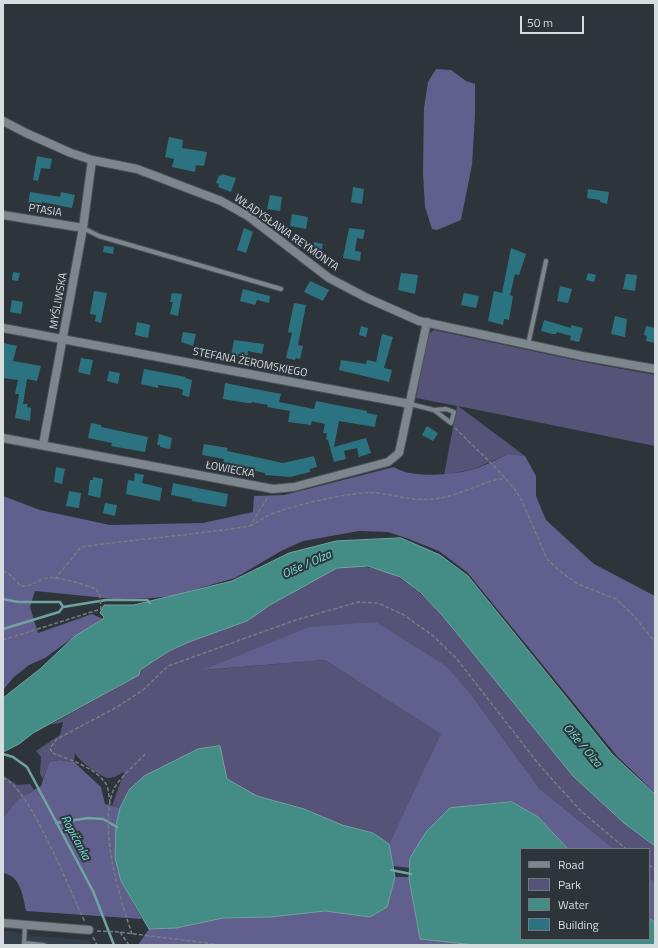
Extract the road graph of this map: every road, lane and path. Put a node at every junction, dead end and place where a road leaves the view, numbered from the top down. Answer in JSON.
{"nodes":[{"id":1,"x":3,"y":120,"type":"edge"},
{"id":2,"x":92,"y":160,"type":"junction"},
{"id":3,"x":3,"y":215,"type":"edge"},
{"id":4,"x":84,"y":228,"type":"junction"},
{"id":5,"x":546,"y":261,"type":"dead end"},
{"id":6,"x":281,"y":288,"type":"dead end"},
{"id":7,"x":427,"y":322,"type":"junction"},
{"id":8,"x":3,"y":328,"type":"edge"},
{"id":9,"x":64,"y":340,"type":"junction"},
{"id":10,"x":528,"y":345,"type":"junction"},
{"id":11,"x":655,"y":369,"type":"edge"},
{"id":12,"x":410,"y":404,"type":"junction"},
{"id":13,"x":434,"y":410,"type":"junction"},
{"id":14,"x":451,"y":423,"type":"junction"},
{"id":15,"x":3,"y":438,"type":"edge"},
{"id":16,"x":43,"y":445,"type":"junction"},
{"id":17,"x":505,"y":478,"type":"junction"},
{"id":18,"x":273,"y":489,"type":"junction"},
{"id":19,"x":250,"y":526,"type":"junction"},
{"id":20,"x":3,"y":571,"type":"edge"},
{"id":21,"x":55,"y":579,"type":"junction"},
{"id":22,"x":3,"y":640,"type":"edge"},
{"id":23,"x":655,"y":642,"type":"edge"},
{"id":24,"x":145,"y":754,"type":"dead end"},
{"id":25,"x":3,"y":778,"type":"edge"},
{"id":26,"x":110,"y":803,"type":"junction"},
{"id":27,"x":625,"y":848,"type":"edge"},
{"id":28,"x":3,"y":923,"type":"edge"},
{"id":29,"x":25,"y":925,"type":"junction"},
{"id":30,"x":92,"y":930,"type":"junction"},
{"id":31,"x":120,"y":932,"type":"junction"},
{"id":32,"x":132,"y":934,"type":"junction"},
{"id":33,"x":24,"y":944,"type":"edge"},
{"id":34,"x":44,"y":945,"type":"edge"},
{"id":35,"x":129,"y":945,"type":"edge"},
{"id":36,"x":221,"y":945,"type":"edge"}],
"edges":[{"from":1,"to":2,"type":"street","name":"WŁADYSŁAWA REYMONTA"},
{"from":2,"to":4,"type":"street","name":"MYŚLIWSKA"},
{"from":2,"to":7,"type":"street","name":"WŁADYSŁAWA REYMONTA"},
{"from":3,"to":4,"type":"street","name":"PTASIA"},
{"from":4,"to":6,"type":"lane"},
{"from":4,"to":9,"type":"street","name":"MYŚLIWSKA"},
{"from":5,"to":10,"type":"lane"},
{"from":7,"to":10,"type":"street","name":"WŁADYSŁAWA REYMONTA"},
{"from":7,"to":12,"type":"street"},
{"from":8,"to":9,"type":"street","name":"STEFANA ŻEROMSKIEGO"},
{"from":9,"to":12,"type":"street","name":"STEFANA ŻEROMSKIEGO"},
{"from":9,"to":16,"type":"street","name":"MYŚLIWSKA"},
{"from":10,"to":11,"type":"street","name":"WŁADYSŁAWA REYMONTA"},
{"from":12,"to":13,"type":"lane"},
{"from":12,"to":18,"type":"street","name":"ŁOWIECKA"},
{"from":13,"to":14,"type":"lane"},
{"from":13,"to":14,"type":"lane"},
{"from":14,"to":17,"type":"path"},
{"from":15,"to":16,"type":"street","name":"ŁOWIECKA"},
{"from":16,"to":18,"type":"street","name":"ŁOWIECKA"},
{"from":17,"to":19,"type":"path"},
{"from":17,"to":23,"type":"path"},
{"from":18,"to":19,"type":"path"},
{"from":19,"to":21,"type":"path"},
{"from":20,"to":21,"type":"path"},
{"from":21,"to":22,"type":"path"},
{"from":24,"to":26,"type":"path"},
{"from":25,"to":30,"type":"path"},
{"from":26,"to":27,"type":"path"},
{"from":26,"to":32,"type":"path"},
{"from":28,"to":29,"type":"street"},
{"from":29,"to":30,"type":"street"},
{"from":29,"to":33,"type":"lane"},
{"from":30,"to":31,"type":"path"},
{"from":31,"to":32,"type":"path"},
{"from":31,"to":35,"type":"path"},
{"from":32,"to":36,"type":"path"},
{"from":33,"to":34,"type":"lane"}]}
